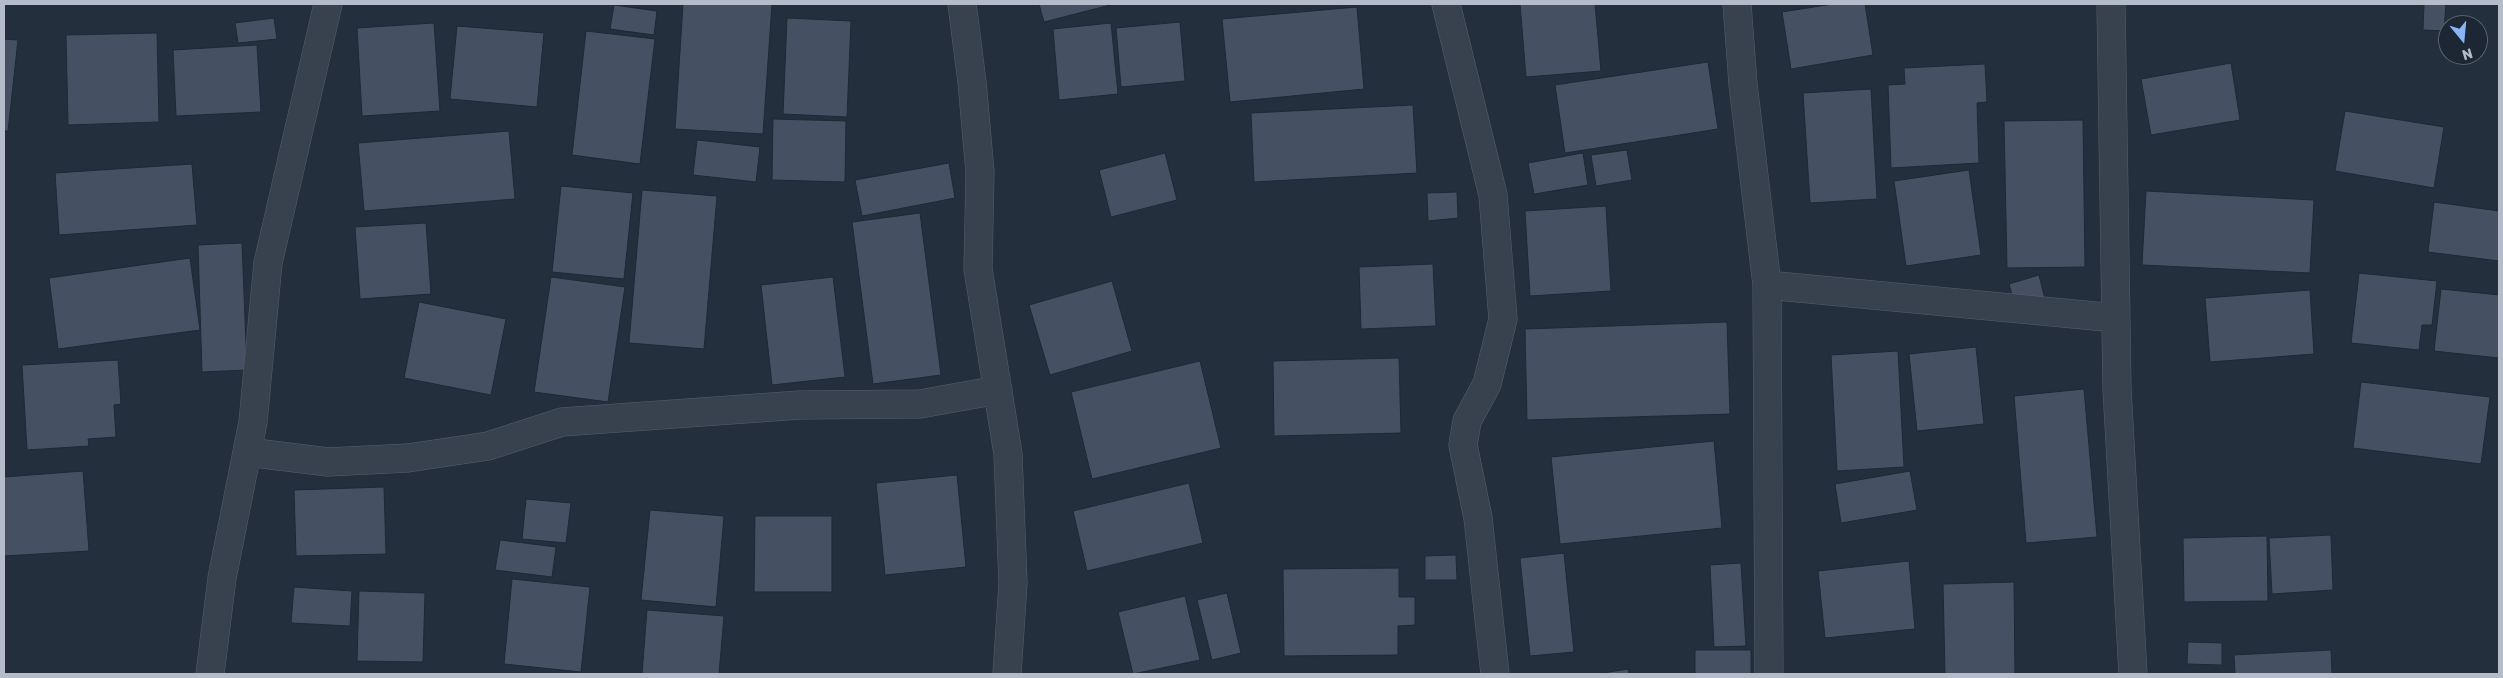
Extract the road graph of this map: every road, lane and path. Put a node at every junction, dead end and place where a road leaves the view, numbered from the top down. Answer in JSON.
{"nodes":[{"id":1,"x":328,"y":4,"type":"edge"},
{"id":2,"x":962,"y":4,"type":"edge"},
{"id":3,"x":1446,"y":4,"type":"edge"},
{"id":4,"x":1737,"y":4,"type":"edge"},
{"id":5,"x":2111,"y":4,"type":"edge"},
{"id":6,"x":1767,"y":285,"type":"junction"},
{"id":7,"x":2116,"y":318,"type":"junction"},
{"id":8,"x":998,"y":390,"type":"junction"},
{"id":9,"x":247,"y":452,"type":"junction"},
{"id":10,"x":210,"y":674,"type":"edge"},
{"id":11,"x":1007,"y":674,"type":"edge"},
{"id":12,"x":1495,"y":674,"type":"edge"},
{"id":13,"x":1769,"y":674,"type":"edge"},
{"id":14,"x":2133,"y":674,"type":"edge"}],
"edges":[{"from":1,"to":9,"type":"street"},
{"from":2,"to":8,"type":"street"},
{"from":3,"to":12,"type":"street"},
{"from":4,"to":6,"type":"street"},
{"from":5,"to":7,"type":"street"},
{"from":6,"to":7,"type":"street"},
{"from":6,"to":13,"type":"street"},
{"from":7,"to":14,"type":"street"},
{"from":8,"to":9,"type":"street"},
{"from":8,"to":11,"type":"street"},
{"from":9,"to":10,"type":"street"}]}
